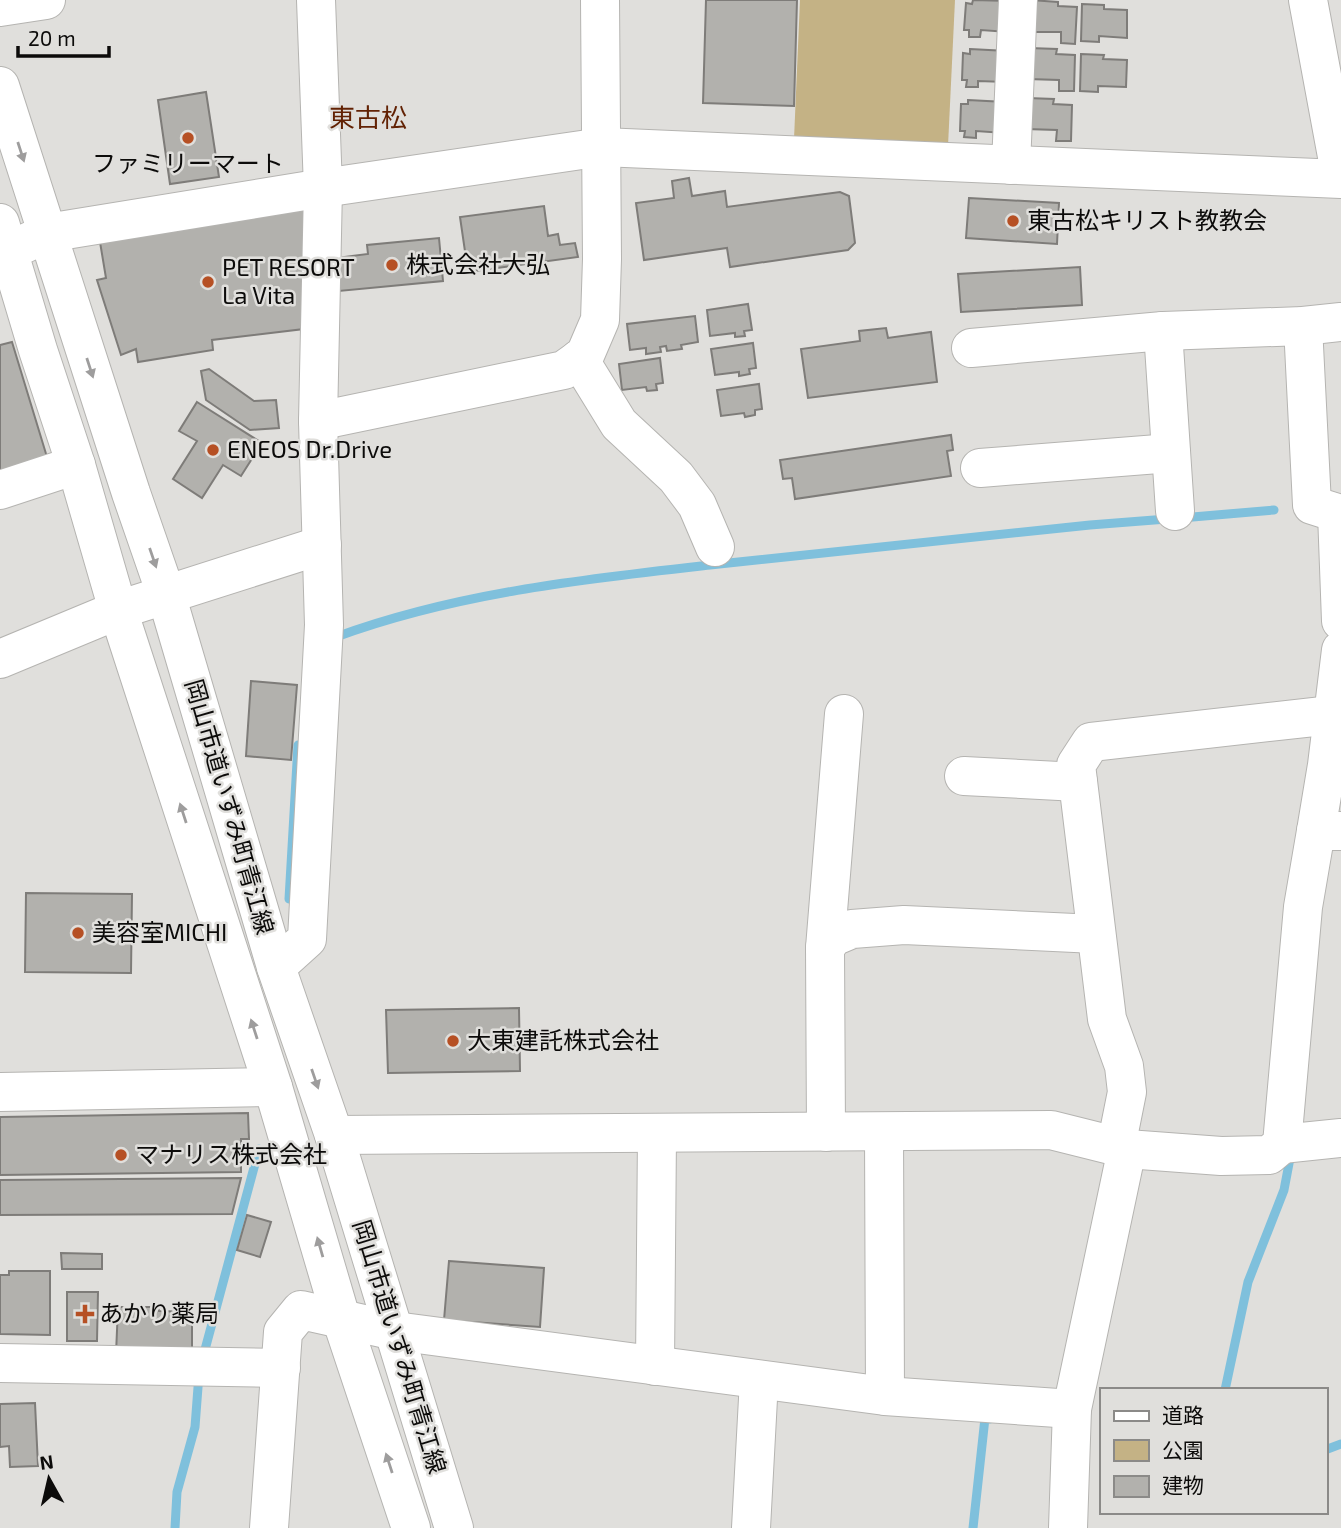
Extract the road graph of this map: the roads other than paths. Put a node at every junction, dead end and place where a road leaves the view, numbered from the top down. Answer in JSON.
{"nodes":[{"id":1,"x":46,"y":0,"type":"edge"},
{"id":2,"x":316,"y":0,"type":"edge"},
{"id":3,"x":600,"y":0,"type":"edge"},
{"id":4,"x":1018,"y":0,"type":"edge"},
{"id":5,"x":1308,"y":0,"type":"edge"},
{"id":6,"x":0,"y":7,"type":"edge"},
{"id":7,"x":0,"y":86,"type":"edge"},
{"id":8,"x":602,"y":147,"type":"junction"},
{"id":9,"x":1011,"y":164,"type":"junction"},
{"id":10,"x":1341,"y":178,"type":"edge"},
{"id":11,"x":323,"y":188,"type":"junction"},
{"id":12,"x":47,"y":233,"type":"junction"},
{"id":13,"x":3,"y":243,"type":"edge"},
{"id":14,"x":1341,"y":322,"type":"edge"},
{"id":15,"x":1303,"y":326,"type":"junction"},
{"id":16,"x":1163,"y":331,"type":"junction"},
{"id":17,"x":971,"y":348,"type":"dead end"},
{"id":18,"x":579,"y":359,"type":"junction"},
{"id":19,"x":318,"y":421,"type":"junction"},
{"id":20,"x":1171,"y":453,"type":"junction"},
{"id":21,"x":76,"y":466,"type":"junction"},
{"id":22,"x":980,"y":468,"type":"dead end"},
{"id":23,"x":0,"y":489,"type":"edge"},
{"id":24,"x":1175,"y":511,"type":"dead end"},
{"id":25,"x":322,"y":545,"type":"junction"},
{"id":26,"x":715,"y":547,"type":"dead end"},
{"id":27,"x":1339,"y":551,"type":"edge"},
{"id":28,"x":166,"y":594,"type":"junction"},
{"id":29,"x":118,"y":610,"type":"junction"},
{"id":30,"x":1341,"y":621,"type":"edge"},
{"id":31,"x":1341,"y":650,"type":"edge"},
{"id":32,"x":0,"y":659,"type":"edge"},
{"id":33,"x":844,"y":714,"type":"dead end"},
{"id":34,"x":1332,"y":715,"type":"junction"},
{"id":35,"x":964,"y":776,"type":"dead end"},
{"id":36,"x":1078,"y":782,"type":"junction"},
{"id":37,"x":1329,"y":831,"type":"edge"},
{"id":38,"x":1096,"y":934,"type":"junction"},
{"id":39,"x":825,"y":948,"type":"junction"},
{"id":40,"x":276,"y":967,"type":"junction"},
{"id":41,"x":273,"y":1087,"type":"junction"},
{"id":42,"x":0,"y":1092,"type":"edge"},
{"id":43,"x":826,"y":1132,"type":"junction"},
{"id":44,"x":884,"y":1132,"type":"junction"},
{"id":45,"x":657,"y":1134,"type":"junction"},
{"id":46,"x":334,"y":1135,"type":"junction"},
{"id":47,"x":1341,"y":1138,"type":"edge"},
{"id":48,"x":1290,"y":1144,"type":"junction"},
{"id":49,"x":1128,"y":1149,"type":"junction"},
{"id":50,"x":341,"y":1318,"type":"junction"},
{"id":51,"x":395,"y":1331,"type":"junction"},
{"id":52,"x":0,"y":1363,"type":"edge"},
{"id":53,"x":655,"y":1366,"type":"junction"},
{"id":54,"x":281,"y":1368,"type":"junction"},
{"id":55,"x":759,"y":1380,"type":"junction"},
{"id":56,"x":885,"y":1396,"type":"junction"},
{"id":57,"x":1072,"y":1409,"type":"junction"},
{"id":58,"x":269,"y":1528,"type":"edge"},
{"id":59,"x":411,"y":1528,"type":"edge"},
{"id":60,"x":454,"y":1528,"type":"edge"},
{"id":61,"x":751,"y":1528,"type":"edge"},
{"id":62,"x":1068,"y":1528,"type":"edge"}],
"edges":[{"from":1,"to":6,"type":"street"},
{"from":2,"to":11,"type":"street"},
{"from":3,"to":8,"type":"street"},
{"from":4,"to":9,"type":"street"},
{"from":5,"to":10,"type":"street"},
{"from":7,"to":12,"type":"street","name":"岡山市道いずみ町青江線","one_way":true},
{"from":8,"to":9,"type":"street"},
{"from":8,"to":11,"type":"street"},
{"from":8,"to":18,"type":"street"},
{"from":9,"to":10,"type":"street"},
{"from":11,"to":12,"type":"street"},
{"from":11,"to":19,"type":"street"},
{"from":12,"to":13,"type":"street"},
{"from":12,"to":28,"type":"street","name":"岡山市道いずみ町青江線","one_way":true},
{"from":13,"to":21,"type":"street","name":"岡山市道いずみ町青江線"},
{"from":14,"to":15,"type":"street"},
{"from":15,"to":16,"type":"street"},
{"from":15,"to":27,"type":"street"},
{"from":16,"to":17,"type":"street"},
{"from":16,"to":20,"type":"street"},
{"from":18,"to":19,"type":"street"},
{"from":18,"to":26,"type":"street"},
{"from":19,"to":25,"type":"street"},
{"from":20,"to":22,"type":"street"},
{"from":20,"to":24,"type":"street"},
{"from":21,"to":23,"type":"street"},
{"from":21,"to":29,"type":"street","name":"岡山市道いずみ町青江線"},
{"from":25,"to":28,"type":"street"},
{"from":25,"to":40,"type":"street"},
{"from":27,"to":30,"type":"street"},
{"from":28,"to":29,"type":"street"},
{"from":28,"to":40,"type":"street","name":"岡山市道いずみ町青江線"},
{"from":29,"to":32,"type":"street"},
{"from":41,"to":29,"type":"street","name":"岡山市道いずみ町青江線","one_way":true},
{"from":31,"to":34,"type":"street"},
{"from":33,"to":39,"type":"street"},
{"from":34,"to":36,"type":"street"},
{"from":34,"to":37,"type":"street"},
{"from":35,"to":36,"type":"street"},
{"from":36,"to":38,"type":"street"},
{"from":37,"to":48,"type":"street"},
{"from":38,"to":39,"type":"street"},
{"from":38,"to":49,"type":"street"},
{"from":39,"to":43,"type":"street"},
{"from":40,"to":46,"type":"street","name":"岡山市道いずみ町青江線","one_way":true},
{"from":41,"to":42,"type":"street"},
{"from":50,"to":41,"type":"street","name":"岡山市道いずみ町青江線","one_way":true},
{"from":43,"to":44,"type":"street"},
{"from":43,"to":45,"type":"street"},
{"from":44,"to":49,"type":"street"},
{"from":44,"to":56,"type":"street"},
{"from":45,"to":46,"type":"street"},
{"from":45,"to":53,"type":"street"},
{"from":46,"to":51,"type":"street","name":"岡山市道いずみ町青江線"},
{"from":47,"to":48,"type":"street"},
{"from":48,"to":49,"type":"street"},
{"from":49,"to":57,"type":"street"},
{"from":50,"to":51,"type":"street"},
{"from":50,"to":54,"type":"street"},
{"from":59,"to":50,"type":"street","name":"岡山市道いずみ町青江線","one_way":true},
{"from":51,"to":53,"type":"street"},
{"from":51,"to":60,"type":"street","name":"岡山市道いずみ町青江線"},
{"from":52,"to":54,"type":"street"},
{"from":53,"to":55,"type":"street"},
{"from":54,"to":58,"type":"street"},
{"from":55,"to":56,"type":"street"},
{"from":55,"to":61,"type":"street"},
{"from":56,"to":57,"type":"street"},
{"from":57,"to":62,"type":"street"}]}
